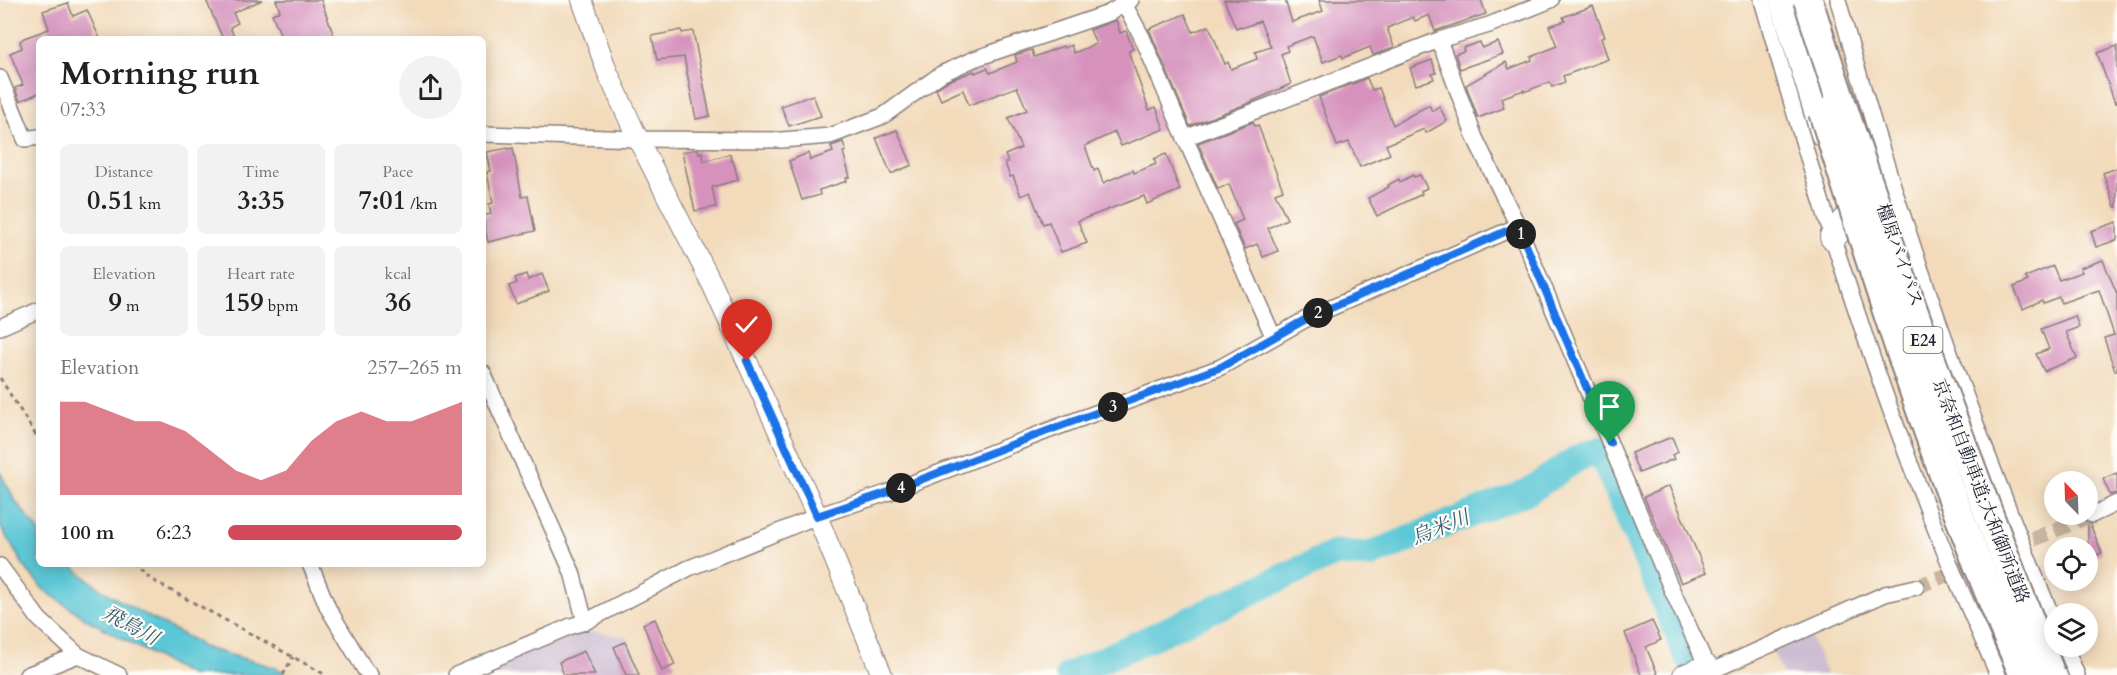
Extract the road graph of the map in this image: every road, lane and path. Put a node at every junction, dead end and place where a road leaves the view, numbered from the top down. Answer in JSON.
{"nodes":[{"id":1,"x":582,"y":0,"type":"edge"},
{"id":2,"x":1551,"y":0,"type":"edge"},
{"id":3,"x":1762,"y":0,"type":"edge"},
{"id":4,"x":1783,"y":0,"type":"edge"},
{"id":5,"x":1788,"y":0,"type":"edge"},
{"id":6,"x":1808,"y":0,"type":"edge"},
{"id":7,"x":1815,"y":0,"type":"edge"},
{"id":8,"x":1838,"y":0,"type":"edge"},
{"id":9,"x":1126,"y":1,"type":"edge"},
{"id":10,"x":1439,"y":40,"type":"junction"},
{"id":11,"x":0,"y":78,"type":"edge"},
{"id":12,"x":486,"y":134,"type":"edge"},
{"id":13,"x":36,"y":137,"type":"edge"},
{"id":14,"x":1185,"y":138,"type":"junction"},
{"id":15,"x":638,"y":139,"type":"junction"},
{"id":16,"x":1851,"y":214,"type":"junction"},
{"id":17,"x":1518,"y":226,"type":"junction"},
{"id":18,"x":1833,"y":237,"type":"junction"},
{"id":19,"x":36,"y":311,"type":"edge"},
{"id":20,"x":0,"y":327,"type":"edge"},
{"id":21,"x":1273,"y":336,"type":"junction"},
{"id":22,"x":0,"y":378,"type":"edge"},
{"id":23,"x":486,"y":380,"type":"edge"},
{"id":24,"x":36,"y":435,"type":"edge"},
{"id":25,"x":2117,"y":503,"type":"edge"},
{"id":26,"x":2098,"y":513,"type":"edge"},
{"id":27,"x":817,"y":516,"type":"junction"},
{"id":28,"x":0,"y":566,"type":"edge"},
{"id":29,"x":136,"y":567,"type":"edge"},
{"id":30,"x":311,"y":567,"type":"edge"},
{"id":31,"x":1916,"y":587,"type":"tunnel mouth"},
{"id":32,"x":2046,"y":603,"type":"edge"},
{"id":33,"x":585,"y":622,"type":"junction"},
{"id":34,"x":78,"y":654,"type":"junction"},
{"id":35,"x":293,"y":657,"type":"junction"},
{"id":36,"x":2069,"y":657,"type":"edge"},
{"id":37,"x":1709,"y":671,"type":"edge"},
{"id":38,"x":27,"y":675,"type":"edge"},
{"id":39,"x":118,"y":675,"type":"edge"},
{"id":40,"x":283,"y":675,"type":"edge"},
{"id":41,"x":327,"y":675,"type":"edge"},
{"id":42,"x":370,"y":675,"type":"edge"},
{"id":43,"x":456,"y":675,"type":"edge"},
{"id":44,"x":882,"y":675,"type":"edge"},
{"id":45,"x":1683,"y":675,"type":"edge"},
{"id":46,"x":1998,"y":675,"type":"edge"},
{"id":47,"x":2023,"y":675,"type":"edge"},
{"id":48,"x":2051,"y":675,"type":"edge"},
{"id":49,"x":2058,"y":675,"type":"edge"},
{"id":50,"x":2076,"y":675,"type":"edge"}],
"edges":[{"from":1,"to":15,"type":"street"},
{"from":2,"to":10,"type":"street"},
{"from":3,"to":18,"type":"street"},
{"from":4,"to":16,"type":"highway","name":"橿原バイパス"},
{"from":5,"to":47,"type":"highway","name":"京奈和自動車道;大和御所道路","number":"E24","bridge":true},
{"from":6,"to":48,"type":"highway","name":"京奈和自動車道;大和御所道路","number":"E24","bridge":true},
{"from":7,"to":49,"type":"highway","name":"橿原バイパス"},
{"from":8,"to":32,"type":"street"},
{"from":9,"to":14,"type":"street"},
{"from":9,"to":15,"type":"street"},
{"from":10,"to":14,"type":"street"},
{"from":10,"to":17,"type":"street"},
{"from":11,"to":13,"type":"street"},
{"from":12,"to":15,"type":"street"},
{"from":14,"to":21,"type":"street"},
{"from":15,"to":27,"type":"street"},
{"from":16,"to":18,"type":"highway"},
{"from":16,"to":47,"type":"highway","name":"橿原バイパス"},
{"from":17,"to":21,"type":"street"},
{"from":17,"to":37,"type":"street"},
{"from":18,"to":46,"type":"street"},
{"from":19,"to":20,"type":"street"},
{"from":21,"to":27,"type":"street"},
{"from":22,"to":24,"type":"path"},
{"from":23,"to":33,"type":"street"},
{"from":25,"to":26,"type":"street"},
{"from":27,"to":33,"type":"street"},
{"from":27,"to":44,"type":"street"},
{"from":28,"to":34,"type":"street"},
{"from":29,"to":35,"type":"path"},
{"from":30,"to":42,"type":"street"},
{"from":31,"to":37,"type":"street"},
{"from":33,"to":43,"type":"street"},
{"from":34,"to":38,"type":"street"},
{"from":34,"to":39,"type":"street"},
{"from":35,"to":40,"type":"path"},
{"from":35,"to":41,"type":"path"},
{"from":36,"to":50,"type":"street"},
{"from":37,"to":45,"type":"street"}]}
